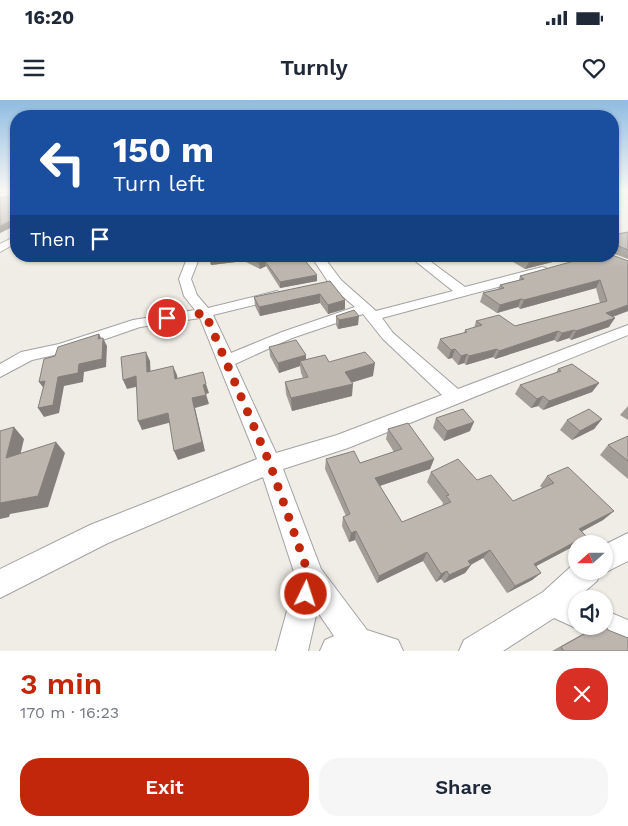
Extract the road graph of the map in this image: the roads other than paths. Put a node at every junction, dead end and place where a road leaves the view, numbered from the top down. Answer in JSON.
{"nodes":[{"id":1,"x":192,"y":262,"type":"edge"},
{"id":2,"x":321,"y":262,"type":"edge"},
{"id":3,"x":423,"y":262,"type":"edge"},
{"id":4,"x":552,"y":268,"type":"edge"},
{"id":5,"x":336,"y":283,"type":"junction"},
{"id":6,"x":319,"y":286,"type":"edge"},
{"id":7,"x":294,"y":291,"type":"edge"},
{"id":8,"x":463,"y":292,"type":"junction"},
{"id":9,"x":369,"y":312,"type":"junction"},
{"id":10,"x":205,"y":313,"type":"junction"},
{"id":11,"x":626,"y":332,"type":"edge"},
{"id":12,"x":225,"y":362,"type":"junction"},
{"id":13,"x":3,"y":366,"type":"edge"},
{"id":14,"x":457,"y":398,"type":"junction"},
{"id":15,"x":270,"y":464,"type":"junction"},
{"id":16,"x":628,"y":546,"type":"edge"},
{"id":17,"x":613,"y":555,"type":"edge"},
{"id":18,"x":310,"y":578,"type":"junction"},
{"id":19,"x":582,"y":580,"type":"edge"},
{"id":20,"x":0,"y":584,"type":"edge"},
{"id":21,"x":565,"y":607,"type":"edge"},
{"id":22,"x":613,"y":629,"type":"edge"},
{"id":23,"x":628,"y":636,"type":"edge"},
{"id":24,"x":360,"y":648,"type":"edge"},
{"id":25,"x":292,"y":651,"type":"edge"},
{"id":26,"x":475,"y":651,"type":"edge"}],
"edges":[{"from":1,"to":10,"type":"street"},
{"from":2,"to":5,"type":"street"},
{"from":3,"to":8,"type":"street"},
{"from":4,"to":8,"type":"street"},
{"from":5,"to":6,"type":"street"},
{"from":5,"to":9,"type":"street"},
{"from":7,"to":10,"type":"street"},
{"from":8,"to":9,"type":"street"},
{"from":9,"to":12,"type":"street"},
{"from":9,"to":14,"type":"street"},
{"from":10,"to":12,"type":"street"},
{"from":10,"to":13,"type":"street"},
{"from":11,"to":14,"type":"street"},
{"from":12,"to":15,"type":"street"},
{"from":14,"to":15,"type":"street"},
{"from":15,"to":18,"type":"street"},
{"from":15,"to":20,"type":"street"},
{"from":16,"to":17,"type":"street"},
{"from":18,"to":24,"type":"street"},
{"from":18,"to":25,"type":"street"},
{"from":19,"to":21,"type":"street"},
{"from":21,"to":26,"type":"street"},
{"from":22,"to":23,"type":"street"}]}
